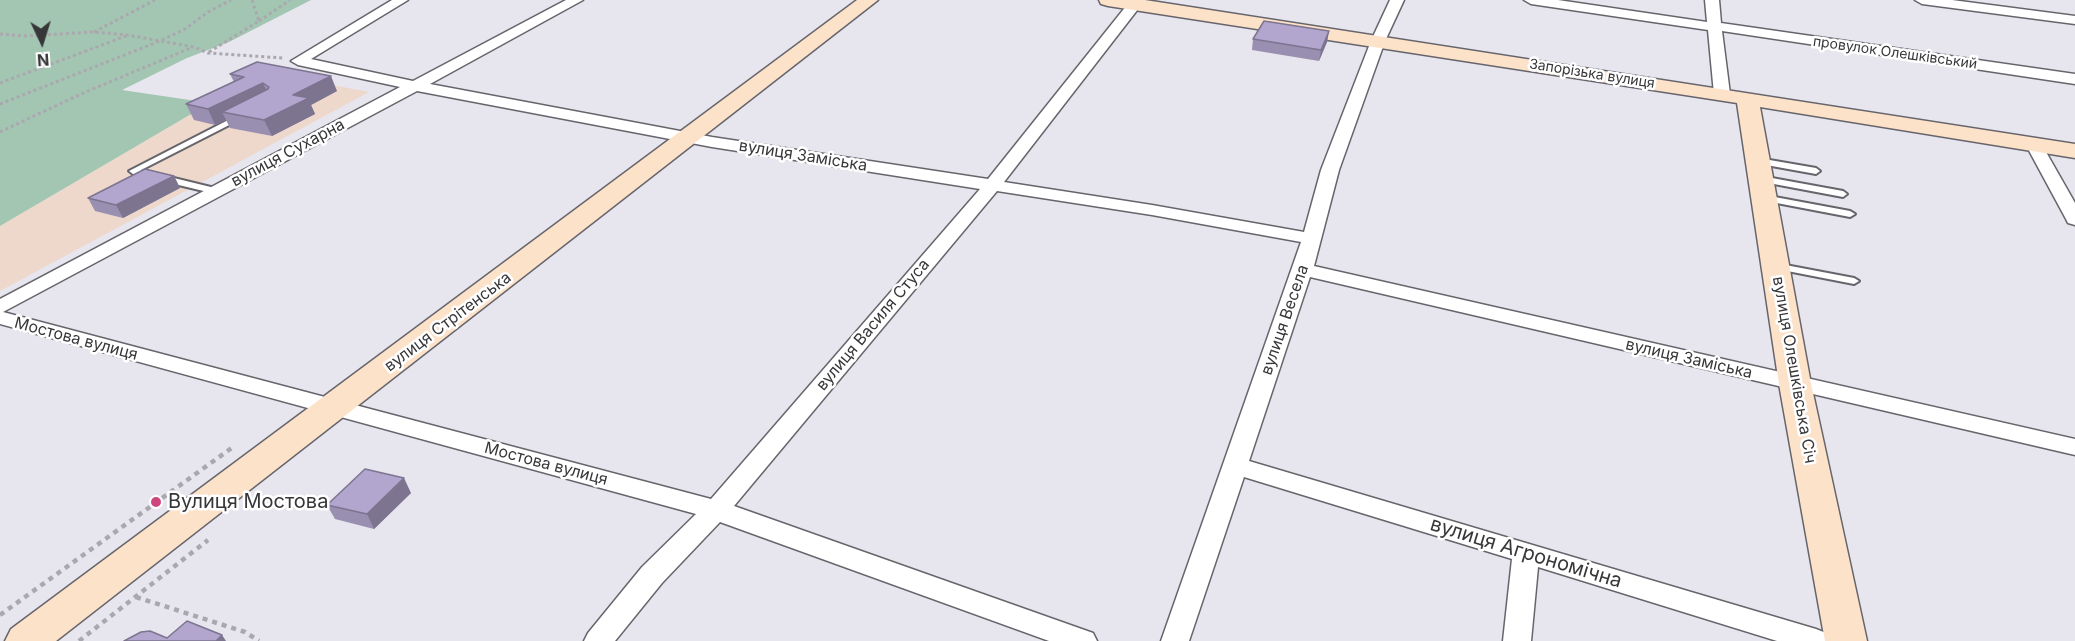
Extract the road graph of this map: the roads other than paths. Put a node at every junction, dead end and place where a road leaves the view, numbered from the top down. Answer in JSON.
{"nodes":[{"id":1,"x":400,"y":0,"type":"edge"},
{"id":2,"x":576,"y":0,"type":"edge"},
{"id":3,"x":592,"y":0,"type":"edge"},
{"id":4,"x":869,"y":0,"type":"edge"},
{"id":5,"x":1108,"y":0,"type":"edge"},
{"id":6,"x":1397,"y":0,"type":"edge"},
{"id":7,"x":1531,"y":0,"type":"edge"},
{"id":8,"x":1712,"y":0,"type":"edge"},
{"id":9,"x":1922,"y":0,"type":"edge"},
{"id":10,"x":1136,"y":2,"type":"edge"},
{"id":11,"x":2075,"y":20,"type":"edge"},
{"id":12,"x":1715,"y":27,"type":"junction"},
{"id":13,"x":1378,"y":41,"type":"junction"},
{"id":14,"x":2075,"y":79,"type":"edge"},
{"id":15,"x":422,"y":86,"type":"junction"},
{"id":16,"x":1735,"y":96,"type":"junction"},
{"id":17,"x":249,"y":113,"type":"edge"},
{"id":18,"x":690,"y":138,"type":"junction"},
{"id":19,"x":2034,"y":145,"type":"junction"},
{"id":20,"x":2075,"y":151,"type":"edge"},
{"id":21,"x":1816,"y":171,"type":"dead end"},
{"id":22,"x":1761,"y":179,"type":"junction"},
{"id":23,"x":992,"y":186,"type":"junction"},
{"id":24,"x":216,"y":192,"type":"junction"},
{"id":25,"x":1843,"y":194,"type":"dead end"},
{"id":26,"x":1850,"y":214,"type":"dead end"},
{"id":27,"x":2075,"y":219,"type":"edge"},
{"id":28,"x":1313,"y":239,"type":"junction"},
{"id":29,"x":1775,"y":266,"type":"junction"},
{"id":30,"x":1303,"y":269,"type":"junction"},
{"id":31,"x":1854,"y":280,"type":"dead end"},
{"id":32,"x":0,"y":308,"type":"edge"},
{"id":33,"x":0,"y":318,"type":"edge"},
{"id":34,"x":1795,"y":384,"type":"junction"},
{"id":35,"x":334,"y":408,"type":"junction"},
{"id":36,"x":2075,"y":447,"type":"edge"},
{"id":37,"x":1235,"y":465,"type":"junction"},
{"id":38,"x":716,"y":510,"type":"junction"},
{"id":39,"x":1526,"y":553,"type":"junction"},
{"id":40,"x":26,"y":641,"type":"edge"},
{"id":41,"x":598,"y":641,"type":"edge"},
{"id":42,"x":1083,"y":641,"type":"edge"},
{"id":43,"x":1175,"y":641,"type":"edge"},
{"id":44,"x":1517,"y":641,"type":"edge"},
{"id":45,"x":1816,"y":641,"type":"edge"},
{"id":46,"x":1846,"y":641,"type":"edge"}],
"edges":[{"from":1,"to":15,"type":"street","name":"вулиця Заміська"},
{"from":2,"to":15,"type":"street","name":"вулиця Сухарна"},
{"from":3,"to":15,"type":"street","name":"вулиця Сухарна"},
{"from":4,"to":18,"type":"street","name":"вулиця Стрітенська"},
{"from":5,"to":10,"type":"street","name":"Запорізька вулиця"},
{"from":6,"to":13,"type":"street","name":"вулиця Весела"},
{"from":7,"to":12,"type":"street","name":"провулок Олешківський"},
{"from":8,"to":12,"type":"street","name":"вулиця Олешківська Січ"},
{"from":9,"to":11,"type":"street"},
{"from":10,"to":13,"type":"street","name":"Запорізька вулиця"},
{"from":10,"to":23,"type":"street","name":"вулиця Василя Стуса"},
{"from":12,"to":14,"type":"street","name":"провулок Олешківський"},
{"from":12,"to":16,"type":"street","name":"вулиця Олешківська Січ"},
{"from":13,"to":16,"type":"street","name":"Запорізька вулиця"},
{"from":13,"to":28,"type":"street","name":"вулиця Весела"},
{"from":15,"to":18,"type":"street","name":"вулиця Заміська"},
{"from":15,"to":24,"type":"street","name":"вулиця Сухарна"},
{"from":16,"to":19,"type":"street","name":"Запорізька вулиця"},
{"from":16,"to":22,"type":"street","name":"вулиця Олешківська Січ"},
{"from":17,"to":24,"type":"lane"},
{"from":18,"to":23,"type":"street","name":"вулиця Заміська"},
{"from":18,"to":35,"type":"street","name":"вулиця Стрітенська"},
{"from":19,"to":20,"type":"street","name":"Запорізька вулиця"},
{"from":19,"to":27,"type":"street"},
{"from":21,"to":22,"type":"lane"},
{"from":22,"to":25,"type":"lane"},
{"from":22,"to":26,"type":"lane"},
{"from":22,"to":29,"type":"street","name":"вулиця Олешківська Січ"},
{"from":23,"to":28,"type":"street","name":"вулиця Заміська"},
{"from":23,"to":38,"type":"street","name":"вулиця Василя Стуса"},
{"from":24,"to":32,"type":"street","name":"вулиця Сухарна"},
{"from":28,"to":30,"type":"street","name":"вулиця Весела"},
{"from":29,"to":31,"type":"lane"},
{"from":29,"to":34,"type":"street","name":"вулиця Олешківська Січ"},
{"from":30,"to":34,"type":"street","name":"вулиця Заміська"},
{"from":30,"to":37,"type":"street","name":"вулиця Весела"},
{"from":33,"to":35,"type":"street","name":"Мостова вулиця"},
{"from":34,"to":36,"type":"street","name":"вулиця Заміська"},
{"from":34,"to":46,"type":"street","name":"вулиця Олешківська Січ"},
{"from":35,"to":38,"type":"street","name":"Мостова вулиця"},
{"from":35,"to":40,"type":"street","name":"вулиця Стрітенська"},
{"from":37,"to":39,"type":"street","name":"вулиця Агрономічна"},
{"from":37,"to":43,"type":"street","name":"вулиця Весела"},
{"from":38,"to":41,"type":"street","name":"вулиця Василя Стуса"},
{"from":38,"to":42,"type":"street","name":"Мостова вулиця"},
{"from":39,"to":44,"type":"street"},
{"from":39,"to":45,"type":"street","name":"вулиця Агрономічна"}]}
